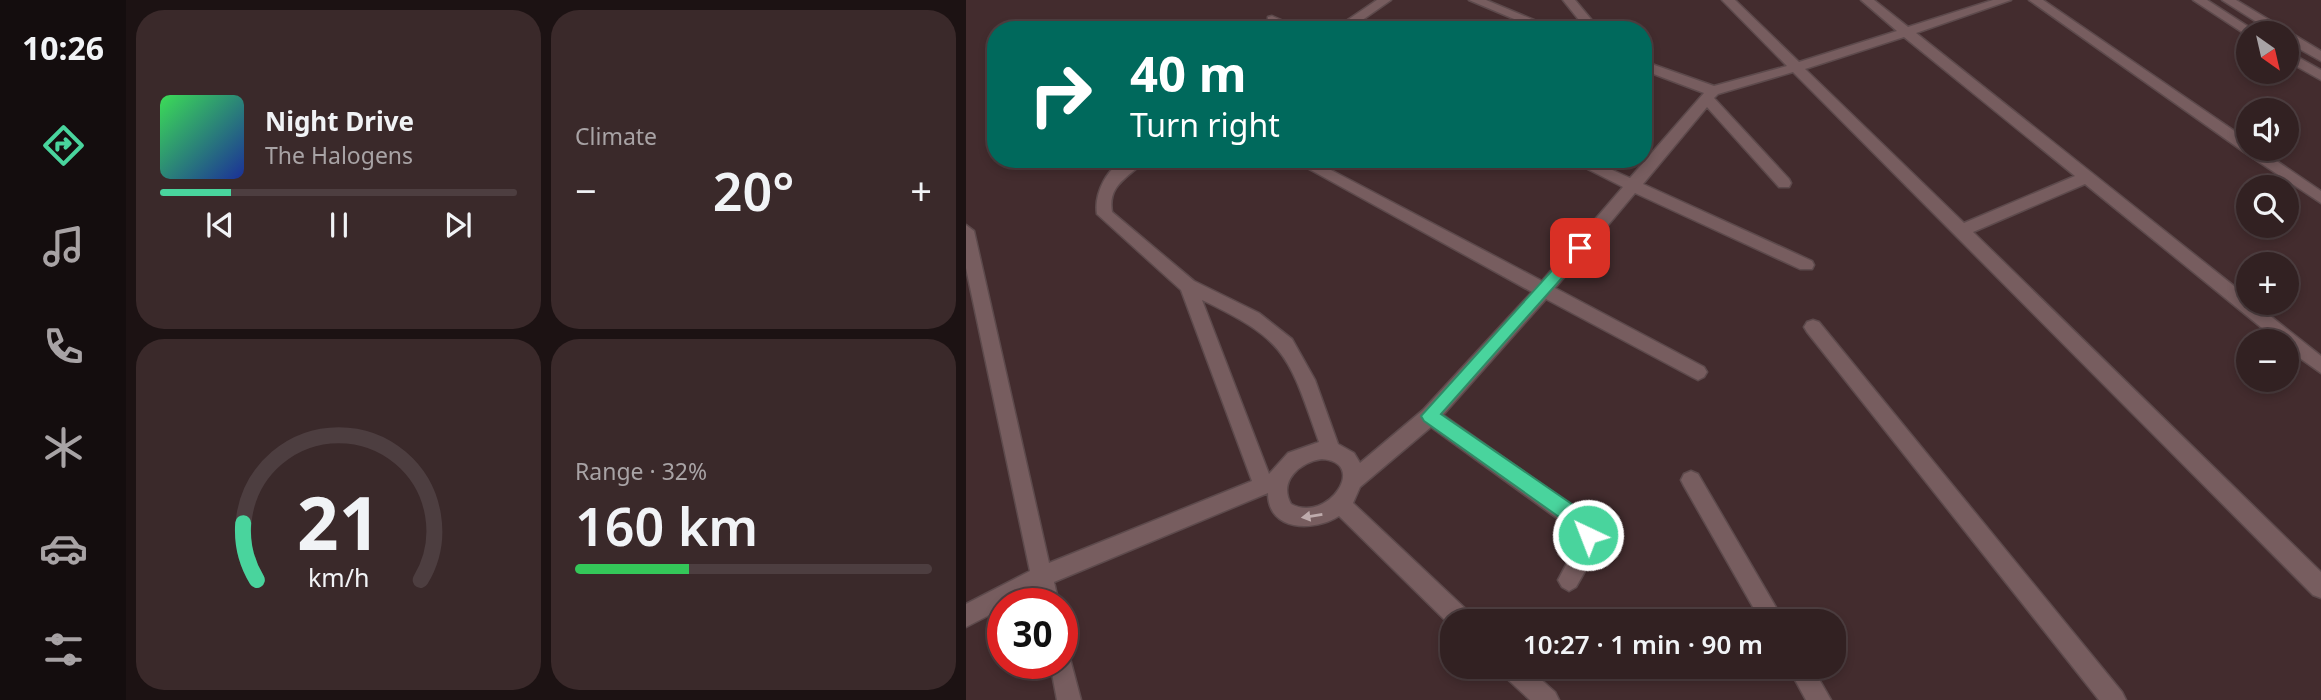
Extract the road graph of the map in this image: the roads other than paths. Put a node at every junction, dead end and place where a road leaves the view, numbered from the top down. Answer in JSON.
{"nodes":[{"id":1,"x":1385,"y":0,"type":"edge"},
{"id":2,"x":1475,"y":0,"type":"edge"},
{"id":3,"x":1569,"y":0,"type":"edge"},
{"id":4,"x":1728,"y":0,"type":"edge"},
{"id":5,"x":1867,"y":0,"type":"edge"},
{"id":6,"x":2005,"y":0,"type":"edge"},
{"id":7,"x":2035,"y":0,"type":"edge"},
{"id":8,"x":2199,"y":0,"type":"edge"},
{"id":9,"x":2228,"y":0,"type":"edge"},
{"id":10,"x":1353,"y":21,"type":"edge"},
{"id":11,"x":1529,"y":21,"type":"edge"},
{"id":12,"x":1586,"y":21,"type":"edge"},
{"id":13,"x":2262,"y":21,"type":"edge"},
{"id":14,"x":2236,"y":23,"type":"edge"},
{"id":15,"x":1907,"y":33,"type":"junction"},
{"id":16,"x":2300,"y":44,"type":"edge"},
{"id":17,"x":2321,"y":57,"type":"edge"},
{"id":18,"x":2300,"y":63,"type":"edge"},
{"id":19,"x":1797,"y":67,"type":"junction"},
{"id":20,"x":1652,"y":69,"type":"edge"},
{"id":21,"x":2321,"y":76,"type":"edge"},
{"id":22,"x":1710,"y":95,"type":"junction"},
{"id":23,"x":2236,"y":139,"type":"edge"},
{"id":24,"x":2268,"y":161,"type":"edge"},
{"id":25,"x":1652,"y":164,"type":"edge"},
{"id":26,"x":1126,"y":168,"type":"edge"},
{"id":27,"x":1315,"y":168,"type":"edge"},
{"id":28,"x":1594,"y":168,"type":"edge"},
{"id":29,"x":1648,"y":168,"type":"edge"},
{"id":30,"x":2087,"y":177,"type":"junction"},
{"id":31,"x":1783,"y":183,"type":"dead end"},
{"id":32,"x":1633,"y":186,"type":"junction"},
{"id":33,"x":2321,"y":198,"type":"edge"},
{"id":34,"x":966,"y":231,"type":"edge"},
{"id":35,"x":1961,"y":231,"type":"junction"},
{"id":36,"x":1807,"y":265,"type":"dead end"},
{"id":37,"x":1188,"y":286,"type":"junction"},
{"id":38,"x":1544,"y":290,"type":"junction"},
{"id":39,"x":1814,"y":327,"type":"dead end"},
{"id":40,"x":2321,"y":366,"type":"edge"},
{"id":41,"x":1698,"y":372,"type":"dead end"},
{"id":42,"x":1430,"y":416,"type":"junction"},
{"id":43,"x":1331,"y":450,"type":"junction"},
{"id":44,"x":1690,"y":480,"type":"dead end"},
{"id":45,"x":1353,"y":481,"type":"junction"},
{"id":46,"x":1271,"y":482,"type":"junction"},
{"id":47,"x":1340,"y":503,"type":"junction"},
{"id":48,"x":1042,"y":576,"type":"junction"},
{"id":49,"x":1569,"y":580,"type":"dead end"},
{"id":50,"x":2321,"y":587,"type":"edge"},
{"id":51,"x":1045,"y":588,"type":"edge"},
{"id":52,"x":1450,"y":609,"type":"edge"},
{"id":53,"x":1766,"y":609,"type":"edge"},
{"id":54,"x":966,"y":616,"type":"edge"},
{"id":55,"x":1064,"y":679,"type":"edge"},
{"id":56,"x":1524,"y":679,"type":"edge"},
{"id":57,"x":1807,"y":679,"type":"edge"},
{"id":58,"x":1069,"y":700,"type":"edge"},
{"id":59,"x":1547,"y":700,"type":"edge"},
{"id":60,"x":1819,"y":700,"type":"edge"},
{"id":61,"x":2114,"y":700,"type":"edge"}],
"edges":[{"from":1,"to":10,"type":"street"},
{"from":2,"to":11,"type":"street"},
{"from":3,"to":12,"type":"street"},
{"from":4,"to":19,"type":"street"},
{"from":5,"to":15,"type":"street"},
{"from":6,"to":15,"type":"street"},
{"from":7,"to":23,"type":"street"},
{"from":8,"to":14,"type":"street"},
{"from":9,"to":13,"type":"street"},
{"from":15,"to":19,"type":"street"},
{"from":15,"to":30,"type":"street"},
{"from":16,"to":17,"type":"street"},
{"from":18,"to":21,"type":"street"},
{"from":19,"to":22,"type":"street"},
{"from":19,"to":35,"type":"street"},
{"from":20,"to":22,"type":"street"},
{"from":22,"to":25,"type":"street"},
{"from":22,"to":31,"type":"street"},
{"from":24,"to":33,"type":"street"},
{"from":26,"to":37,"type":"street"},
{"from":27,"to":38,"type":"street"},
{"from":28,"to":32,"type":"street"},
{"from":29,"to":32,"type":"street"},
{"from":30,"to":35,"type":"street"},
{"from":30,"to":40,"type":"street"},
{"from":32,"to":36,"type":"street"},
{"from":32,"to":38,"type":"street"},
{"from":34,"to":48,"type":"street"},
{"from":35,"to":50,"type":"street"},
{"from":37,"to":43,"type":"street"},
{"from":37,"to":46,"type":"street"},
{"from":38,"to":41,"type":"street"},
{"from":38,"to":42,"type":"street"},
{"from":39,"to":61,"type":"street"},
{"from":42,"to":45,"type":"street"},
{"from":42,"to":49,"type":"street"},
{"from":43,"to":45,"type":"street"},
{"from":43,"to":46,"type":"street"},
{"from":44,"to":53,"type":"street"},
{"from":45,"to":47,"type":"street"},
{"from":47,"to":46,"type":"street","one_way":true},
{"from":46,"to":48,"type":"street"},
{"from":47,"to":52,"type":"street"},
{"from":48,"to":51,"type":"street"},
{"from":48,"to":54,"type":"street"},
{"from":55,"to":58,"type":"street"},
{"from":56,"to":59,"type":"street"},
{"from":57,"to":60,"type":"street"}]}
